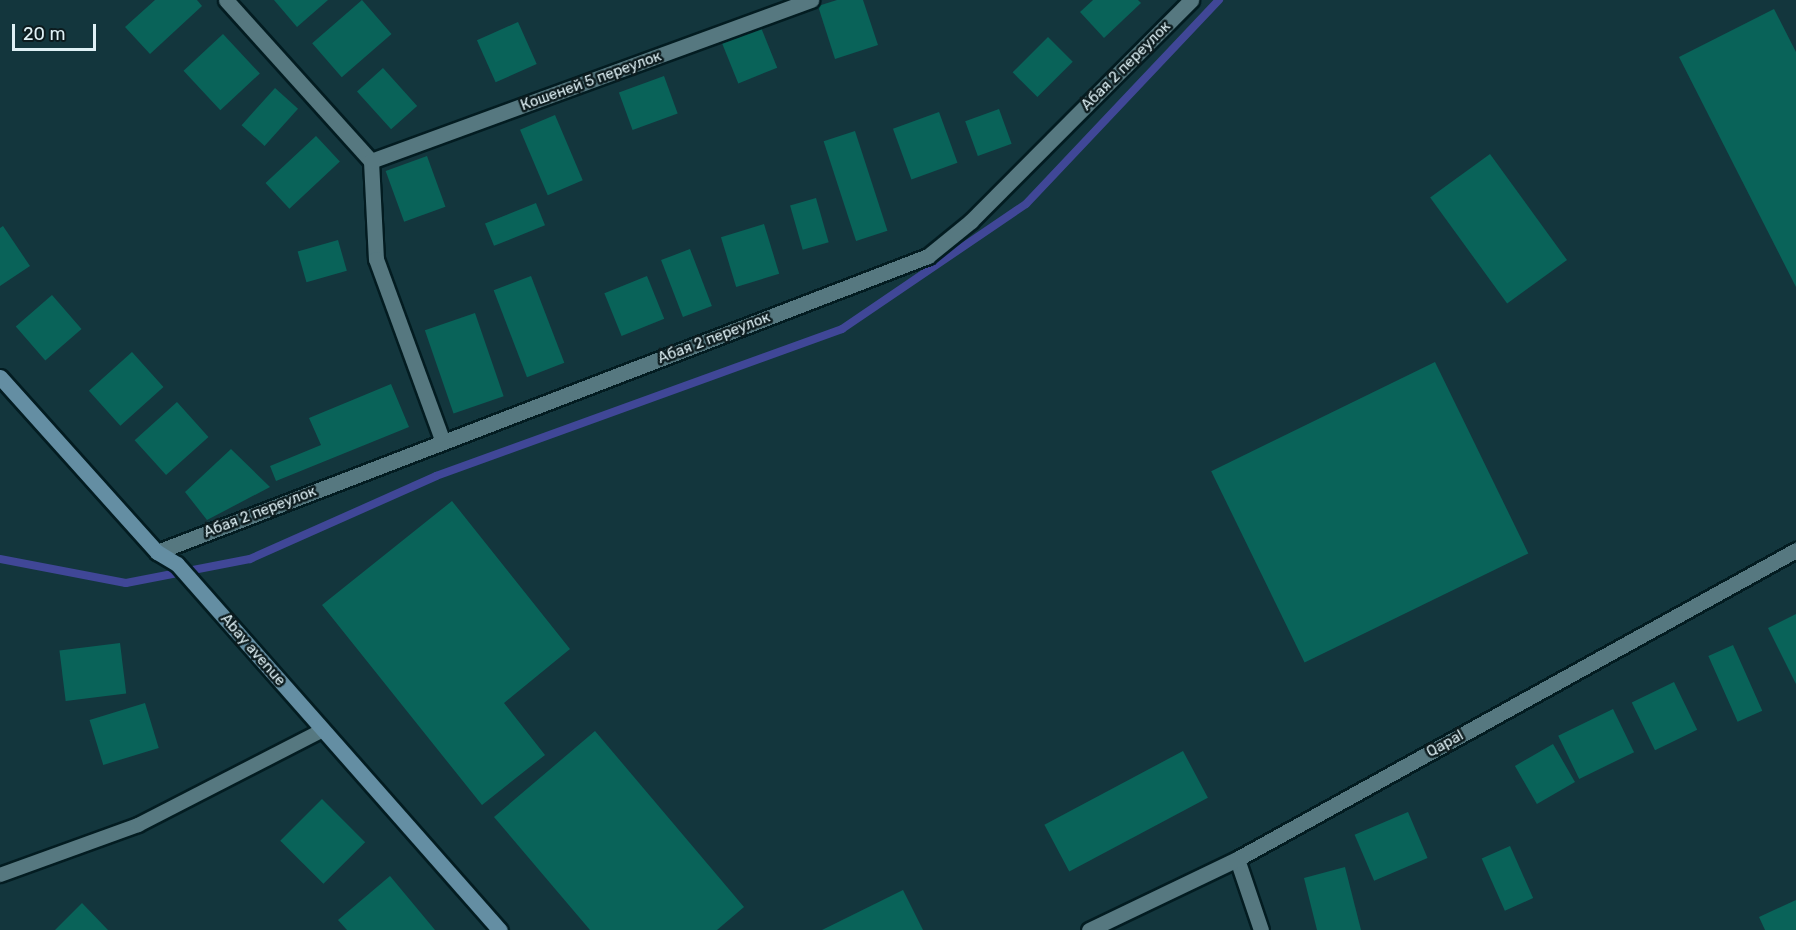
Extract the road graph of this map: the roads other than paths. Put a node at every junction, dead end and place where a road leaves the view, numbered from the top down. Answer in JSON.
{"nodes":[{"id":1,"x":226,"y":0,"type":"edge"},
{"id":2,"x":811,"y":0,"type":"edge"},
{"id":3,"x":1191,"y":0,"type":"edge"},
{"id":4,"x":371,"y":161,"type":"junction"},
{"id":5,"x":0,"y":377,"type":"edge"},
{"id":6,"x":443,"y":442,"type":"junction"},
{"id":7,"x":1796,"y":550,"type":"edge"},
{"id":8,"x":157,"y":552,"type":"junction"},
{"id":9,"x":323,"y":730,"type":"junction"},
{"id":10,"x":1237,"y":859,"type":"junction"},
{"id":11,"x":0,"y":875,"type":"edge"},
{"id":12,"x":500,"y":930,"type":"edge"},
{"id":13,"x":1089,"y":930,"type":"edge"},
{"id":14,"x":1261,"y":930,"type":"edge"}],
"edges":[{"from":1,"to":4,"type":"street"},
{"from":2,"to":4,"type":"street","name":"Кошеней 5 переулок"},
{"from":3,"to":6,"type":"street","name":"Абая 2 переулок"},
{"from":4,"to":6,"type":"street"},
{"from":5,"to":8,"type":"main road","name":"Abay avenue"},
{"from":6,"to":8,"type":"street","name":"Абая 2 переулок"},
{"from":7,"to":10,"type":"street","name":"Qapal"},
{"from":8,"to":9,"type":"main road","name":"Abay avenue"},
{"from":9,"to":11,"type":"lane"},
{"from":9,"to":12,"type":"main road","name":"Abay avenue"},
{"from":10,"to":13,"type":"street","name":"Qapal"},
{"from":10,"to":14,"type":"street"}]}
